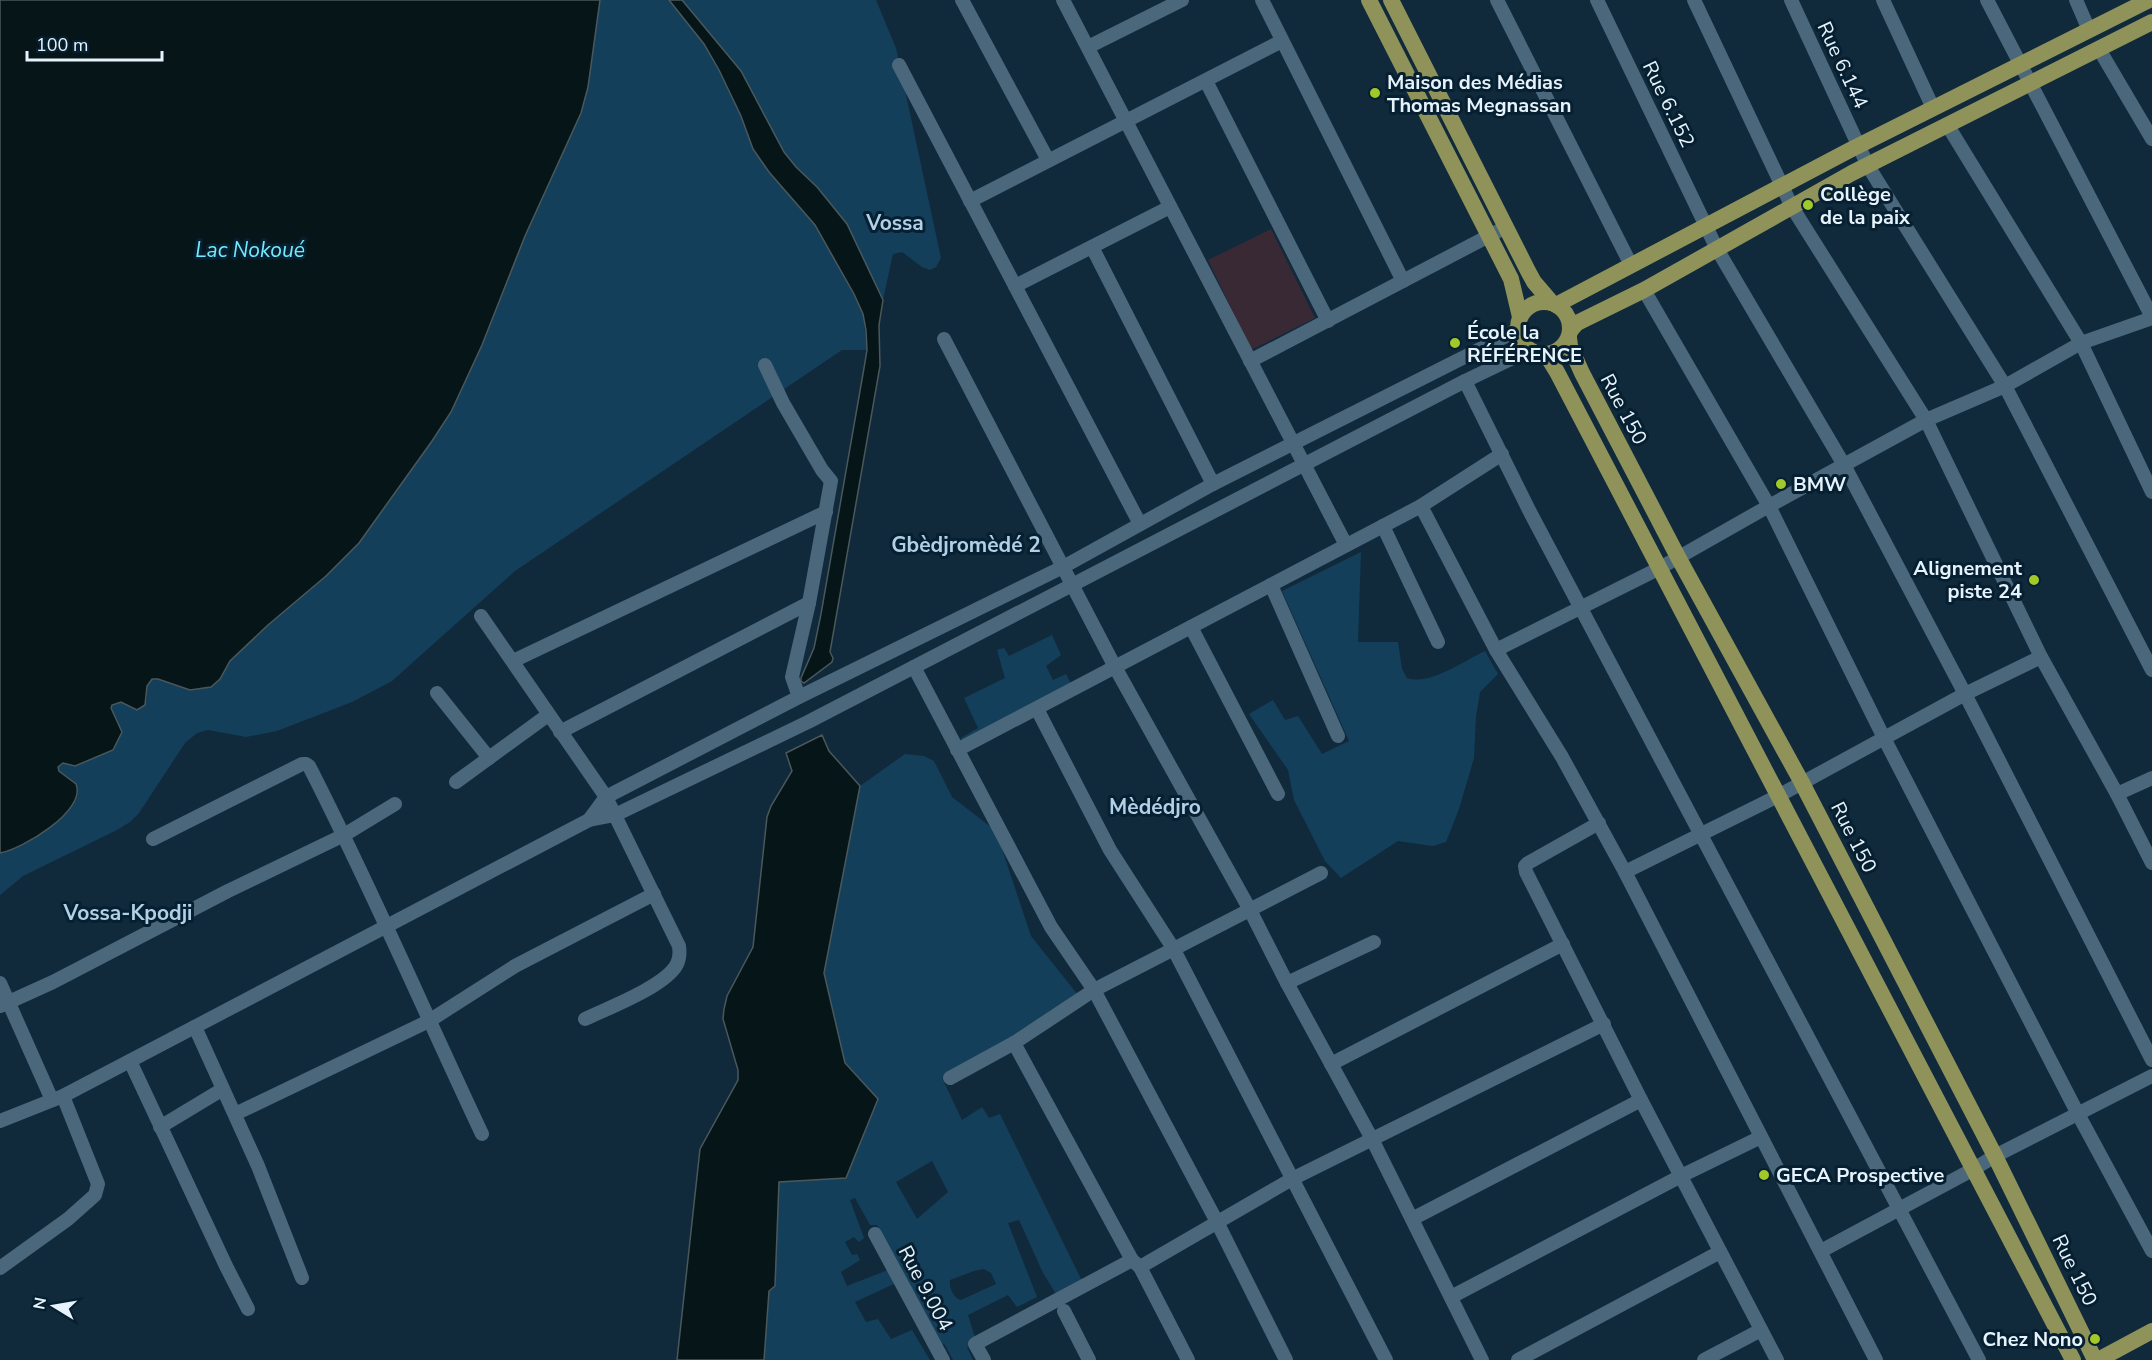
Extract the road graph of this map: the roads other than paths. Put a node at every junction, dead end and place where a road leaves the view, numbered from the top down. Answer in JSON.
{"nodes":[{"id":1,"x":962,"y":0,"type":"edge"},
{"id":2,"x":1063,"y":0,"type":"edge"},
{"id":3,"x":1182,"y":0,"type":"edge"},
{"id":4,"x":1262,"y":0,"type":"edge"},
{"id":5,"x":1369,"y":0,"type":"edge"},
{"id":6,"x":1391,"y":0,"type":"edge"},
{"id":7,"x":1497,"y":0,"type":"edge"},
{"id":8,"x":1597,"y":0,"type":"edge"},
{"id":9,"x":1694,"y":0,"type":"edge"},
{"id":10,"x":1791,"y":0,"type":"edge"},
{"id":11,"x":1883,"y":0,"type":"edge"},
{"id":12,"x":1987,"y":0,"type":"edge"},
{"id":13,"x":2076,"y":0,"type":"edge"},
{"id":14,"x":2149,"y":0,"type":"edge"},
{"id":15,"x":2152,"y":22,"type":"edge"},
{"id":16,"x":2090,"y":30,"type":"junction"},
{"id":17,"x":1282,"y":40,"type":"junction"},
{"id":18,"x":1088,"y":47,"type":"junction"},
{"id":19,"x":2099,"y":49,"type":"junction"},
{"id":20,"x":2020,"y":64,"type":"junction"},
{"id":21,"x":899,"y":65,"type":"dead end"},
{"id":22,"x":1206,"y":81,"type":"junction"},
{"id":23,"x":2031,"y":84,"type":"junction"},
{"id":24,"x":1933,"y":108,"type":"junction"},
{"id":25,"x":1126,"y":121,"type":"junction"},
{"id":26,"x":1948,"y":126,"type":"junction"},
{"id":27,"x":2152,"y":139,"type":"edge"},
{"id":28,"x":1859,"y":146,"type":"junction"},
{"id":29,"x":1048,"y":160,"type":"junction"},
{"id":30,"x":1868,"y":166,"type":"junction"},
{"id":31,"x":1782,"y":186,"type":"junction"},
{"id":32,"x":970,"y":201,"type":"junction"},
{"id":33,"x":1170,"y":207,"type":"junction"},
{"id":34,"x":1792,"y":207,"type":"junction"},
{"id":35,"x":1706,"y":226,"type":"junction"},
{"id":36,"x":1506,"y":227,"type":"junction"},
{"id":37,"x":1489,"y":236,"type":"junction"},
{"id":38,"x":1092,"y":247,"type":"junction"},
{"id":39,"x":1717,"y":249,"type":"junction"},
{"id":40,"x":1631,"y":266,"type":"junction"},
{"id":41,"x":1403,"y":281,"type":"junction"},
{"id":42,"x":1015,"y":286,"type":"junction"},
{"id":43,"x":1644,"y":290,"type":"junction"},
{"id":44,"x":1554,"y":304,"type":"junction"},
{"id":45,"x":2152,"y":317,"type":"edge"},
{"id":46,"x":1328,"y":321,"type":"junction"},
{"id":47,"x":1519,"y":323,"type":"junction"},
{"id":48,"x":1569,"y":334,"type":"junction"},
{"id":49,"x":944,"y":339,"type":"dead end"},
{"id":50,"x":2081,"y":343,"type":"junction"},
{"id":51,"x":1536,"y":353,"type":"junction"},
{"id":52,"x":1250,"y":361,"type":"junction"},
{"id":53,"x":765,"y":365,"type":"dead end"},
{"id":54,"x":1465,"y":381,"type":"junction"},
{"id":55,"x":2005,"y":386,"type":"junction"},
{"id":56,"x":1926,"y":420,"type":"junction"},
{"id":57,"x":1293,"y":444,"type":"junction"},
{"id":58,"x":1502,"y":454,"type":"junction"},
{"id":59,"x":1305,"y":464,"type":"junction"},
{"id":60,"x":1844,"y":465,"type":"junction"},
{"id":61,"x":1213,"y":484,"type":"junction"},
{"id":62,"x":2152,"y":492,"type":"edge"},
{"id":63,"x":1421,"y":506,"type":"junction"},
{"id":64,"x":1768,"y":506,"type":"junction"},
{"id":65,"x":826,"y":512,"type":"junction"},
{"id":66,"x":1140,"y":524,"type":"junction"},
{"id":67,"x":1383,"y":526,"type":"junction"},
{"id":68,"x":1346,"y":545,"type":"junction"},
{"id":69,"x":1678,"y":557,"type":"junction"},
{"id":70,"x":1063,"y":567,"type":"junction"},
{"id":71,"x":1658,"y":569,"type":"junction"},
{"id":72,"x":1271,"y":585,"type":"junction"},
{"id":73,"x":1073,"y":586,"type":"junction"},
{"id":74,"x":809,"y":603,"type":"junction"},
{"id":75,"x":1579,"y":607,"type":"junction"},
{"id":76,"x":481,"y":615,"type":"dead end"},
{"id":77,"x":1191,"y":627,"type":"junction"},
{"id":78,"x":1438,"y":642,"type":"dead end"},
{"id":79,"x":1496,"y":650,"type":"junction"},
{"id":80,"x":2042,"y":657,"type":"junction"},
{"id":81,"x":513,"y":661,"type":"junction"},
{"id":82,"x":914,"y":667,"type":"junction"},
{"id":83,"x":1115,"y":667,"type":"junction"},
{"id":84,"x":2152,"y":670,"type":"edge"},
{"id":85,"x":437,"y":693,"type":"dead end"},
{"id":86,"x":1965,"y":694,"type":"junction"},
{"id":87,"x":799,"y":697,"type":"junction"},
{"id":88,"x":1037,"y":709,"type":"junction"},
{"id":89,"x":549,"y":715,"type":"junction"},
{"id":90,"x":560,"y":732,"type":"junction"},
{"id":91,"x":1338,"y":736,"type":"dead end"},
{"id":92,"x":1884,"y":738,"type":"junction"},
{"id":93,"x":957,"y":750,"type":"junction"},
{"id":94,"x":489,"y":758,"type":"junction"},
{"id":95,"x":2152,"y":778,"type":"edge"},
{"id":96,"x":456,"y":782,"type":"dead end"},
{"id":97,"x":1801,"y":782,"type":"junction"},
{"id":98,"x":1278,"y":794,"type":"dead end"},
{"id":99,"x":2117,"y":794,"type":"junction"},
{"id":100,"x":1778,"y":795,"type":"junction"},
{"id":101,"x":606,"y":797,"type":"junction"},
{"id":102,"x":395,"y":804,"type":"dead end"},
{"id":103,"x":615,"y":815,"type":"junction"},
{"id":104,"x":589,"y":820,"type":"junction"},
{"id":105,"x":1599,"y":823,"type":"junction"},
{"id":106,"x":344,"y":834,"type":"junction"},
{"id":107,"x":1699,"y":834,"type":"junction"},
{"id":108,"x":153,"y":839,"type":"dead end"},
{"id":109,"x":2152,"y":863,"type":"edge"},
{"id":110,"x":1625,"y":872,"type":"junction"},
{"id":111,"x":1320,"y":873,"type":"dead end"},
{"id":112,"x":654,"y":894,"type":"junction"},
{"id":113,"x":1249,"y":908,"type":"junction"},
{"id":114,"x":387,"y":926,"type":"junction"},
{"id":115,"x":1374,"y":942,"type":"dead end"},
{"id":116,"x":1563,"y":944,"type":"junction"},
{"id":117,"x":1173,"y":948,"type":"junction"},
{"id":118,"x":0,"y":983,"type":"edge"},
{"id":119,"x":1287,"y":983,"type":"junction"},
{"id":120,"x":1094,"y":990,"type":"junction"},
{"id":121,"x":4,"y":1004,"type":"edge"},
{"id":122,"x":585,"y":1019,"type":"dead end"},
{"id":123,"x":429,"y":1021,"type":"junction"},
{"id":124,"x":1604,"y":1024,"type":"junction"},
{"id":125,"x":195,"y":1027,"type":"junction"},
{"id":126,"x":1014,"y":1043,"type":"junction"},
{"id":127,"x":2152,"y":1060,"type":"edge"},
{"id":128,"x":130,"y":1061,"type":"junction"},
{"id":129,"x":1331,"y":1064,"type":"junction"},
{"id":130,"x":2152,"y":1076,"type":"edge"},
{"id":131,"x":950,"y":1078,"type":"dead end"},
{"id":132,"x":223,"y":1089,"type":"junction"},
{"id":133,"x":57,"y":1098,"type":"junction"},
{"id":134,"x":1641,"y":1100,"type":"junction"},
{"id":135,"x":235,"y":1114,"type":"junction"},
{"id":136,"x":2078,"y":1114,"type":"junction"},
{"id":137,"x":0,"y":1121,"type":"edge"},
{"id":138,"x":160,"y":1127,"type":"junction"},
{"id":139,"x":482,"y":1134,"type":"dead end"},
{"id":140,"x":1761,"y":1137,"type":"junction"},
{"id":141,"x":1372,"y":1139,"type":"junction"},
{"id":142,"x":1995,"y":1156,"type":"junction"},
{"id":143,"x":1972,"y":1170,"type":"junction"},
{"id":144,"x":1681,"y":1176,"type":"junction"},
{"id":145,"x":1292,"y":1179,"type":"junction"},
{"id":146,"x":1899,"y":1208,"type":"junction"},
{"id":147,"x":1413,"y":1219,"type":"junction"},
{"id":148,"x":1217,"y":1222,"type":"junction"},
{"id":149,"x":875,"y":1234,"type":"dead end"},
{"id":150,"x":1821,"y":1251,"type":"junction"},
{"id":151,"x":2152,"y":1251,"type":"edge"},
{"id":152,"x":1720,"y":1252,"type":"junction"},
{"id":153,"x":1136,"y":1263,"type":"junction"},
{"id":154,"x":0,"y":1268,"type":"edge"},
{"id":155,"x":302,"y":1278,"type":"dead end"},
{"id":156,"x":1451,"y":1297,"type":"junction"},
{"id":157,"x":248,"y":1309,"type":"dead end"},
{"id":158,"x":1064,"y":1311,"type":"dead end"},
{"id":159,"x":1761,"y":1330,"type":"junction"},
{"id":160,"x":2152,"y":1331,"type":"edge"},
{"id":161,"x":943,"y":1360,"type":"edge"},
{"id":162,"x":984,"y":1360,"type":"edge"},
{"id":163,"x":1089,"y":1360,"type":"edge"},
{"id":164,"x":1188,"y":1360,"type":"edge"},
{"id":165,"x":1286,"y":1360,"type":"edge"},
{"id":166,"x":1386,"y":1360,"type":"edge"},
{"id":167,"x":1482,"y":1360,"type":"edge"},
{"id":168,"x":1518,"y":1360,"type":"edge"},
{"id":169,"x":1704,"y":1360,"type":"edge"},
{"id":170,"x":1778,"y":1360,"type":"edge"},
{"id":171,"x":1876,"y":1360,"type":"edge"},
{"id":172,"x":1979,"y":1360,"type":"edge"},
{"id":173,"x":2073,"y":1360,"type":"edge"},
{"id":174,"x":2097,"y":1360,"type":"edge"}],
"edges":[{"from":1,"to":29,"type":"street"},
{"from":2,"to":18,"type":"street"},
{"from":3,"to":18,"type":"street"},
{"from":4,"to":17,"type":"street"},
{"from":5,"to":37,"type":"main road"},
{"from":6,"to":36,"type":"main road"},
{"from":7,"to":40,"type":"street"},
{"from":8,"to":35,"type":"street","name":"Rue 6.152"},
{"from":9,"to":31,"type":"street"},
{"from":10,"to":28,"type":"street","name":"Rue 6.144"},
{"from":11,"to":24,"type":"street"},
{"from":12,"to":20,"type":"street"},
{"from":13,"to":16,"type":"street"},
{"from":14,"to":16,"type":"main road"},
{"from":15,"to":19,"type":"main road"},
{"from":16,"to":20,"type":"main road"},
{"from":17,"to":22,"type":"street"},
{"from":17,"to":41,"type":"street"},
{"from":18,"to":25,"type":"street"},
{"from":19,"to":23,"type":"main road"},
{"from":19,"to":27,"type":"street"},
{"from":20,"to":23,"type":"street"},
{"from":20,"to":24,"type":"main road"},
{"from":21,"to":32,"type":"street"},
{"from":22,"to":25,"type":"street"},
{"from":22,"to":46,"type":"street"},
{"from":23,"to":26,"type":"main road"},
{"from":23,"to":45,"type":"street"},
{"from":24,"to":28,"type":"main road"},
{"from":25,"to":29,"type":"street"},
{"from":25,"to":33,"type":"street"},
{"from":26,"to":30,"type":"main road"},
{"from":26,"to":50,"type":"street"},
{"from":28,"to":30,"type":"street","name":"Rue 6.144"},
{"from":28,"to":31,"type":"main road"},
{"from":29,"to":32,"type":"street"},
{"from":30,"to":34,"type":"main road"},
{"from":30,"to":55,"type":"street","name":"Rue 6.144"},
{"from":31,"to":34,"type":"street"},
{"from":31,"to":35,"type":"main road"},
{"from":32,"to":42,"type":"street"},
{"from":33,"to":38,"type":"street"},
{"from":33,"to":52,"type":"street"},
{"from":34,"to":39,"type":"main road"},
{"from":34,"to":56,"type":"street"},
{"from":35,"to":39,"type":"street","name":"Rue 6.152"},
{"from":35,"to":40,"type":"main road"},
{"from":36,"to":37,"type":"street"},
{"from":36,"to":44,"type":"main road"},
{"from":37,"to":41,"type":"street"},
{"from":37,"to":47,"type":"main road"},
{"from":38,"to":42,"type":"street"},
{"from":38,"to":61,"type":"street"},
{"from":39,"to":43,"type":"main road"},
{"from":39,"to":60,"type":"street","name":"Rue 6.152"},
{"from":40,"to":44,"type":"main road"},
{"from":41,"to":46,"type":"street"},
{"from":42,"to":66,"type":"street"},
{"from":43,"to":48,"type":"main road"},
{"from":43,"to":64,"type":"street"},
{"from":44,"to":47,"type":"main road"},
{"from":44,"to":48,"type":"main road"},
{"from":45,"to":50,"type":"street"},
{"from":46,"to":52,"type":"street"},
{"from":47,"to":51,"type":"main road"},
{"from":47,"to":57,"type":"street"},
{"from":48,"to":51,"type":"main road"},
{"from":48,"to":69,"type":"main road","name":"Rue 150"},
{"from":49,"to":70,"type":"street"},
{"from":50,"to":55,"type":"street"},
{"from":50,"to":62,"type":"street"},
{"from":51,"to":54,"type":"street"},
{"from":51,"to":71,"type":"main road"},
{"from":52,"to":57,"type":"street"},
{"from":53,"to":65,"type":"street"},
{"from":54,"to":58,"type":"street"},
{"from":54,"to":59,"type":"street"},
{"from":55,"to":56,"type":"street"},
{"from":55,"to":84,"type":"street","name":"Rue 6.144"},
{"from":56,"to":60,"type":"street"},
{"from":56,"to":80,"type":"street"},
{"from":57,"to":59,"type":"street"},
{"from":57,"to":61,"type":"street"},
{"from":58,"to":63,"type":"street"},
{"from":58,"to":75,"type":"street"},
{"from":59,"to":68,"type":"street"},
{"from":59,"to":73,"type":"street"},
{"from":60,"to":64,"type":"street"},
{"from":60,"to":86,"type":"street","name":"Rue 6.152"},
{"from":61,"to":66,"type":"street"},
{"from":63,"to":67,"type":"street"},
{"from":63,"to":79,"type":"street"},
{"from":64,"to":69,"type":"street"},
{"from":64,"to":92,"type":"street"},
{"from":65,"to":74,"type":"street"},
{"from":65,"to":81,"type":"street"},
{"from":66,"to":70,"type":"street"},
{"from":67,"to":68,"type":"street"},
{"from":67,"to":78,"type":"street"},
{"from":68,"to":72,"type":"street"},
{"from":69,"to":71,"type":"street"},
{"from":69,"to":97,"type":"main road","name":"Rue 150"},
{"from":70,"to":73,"type":"street"},
{"from":70,"to":87,"type":"street"},
{"from":71,"to":75,"type":"street"},
{"from":71,"to":100,"type":"main road"},
{"from":72,"to":77,"type":"street"},
{"from":72,"to":91,"type":"street"},
{"from":73,"to":82,"type":"street"},
{"from":73,"to":83,"type":"street"},
{"from":74,"to":87,"type":"street"},
{"from":74,"to":90,"type":"street"},
{"from":75,"to":79,"type":"street"},
{"from":75,"to":107,"type":"street"},
{"from":76,"to":81,"type":"street"},
{"from":77,"to":83,"type":"street"},
{"from":77,"to":98,"type":"street"},
{"from":79,"to":105,"type":"street"},
{"from":80,"to":86,"type":"street"},
{"from":80,"to":99,"type":"street"},
{"from":81,"to":89,"type":"street"},
{"from":82,"to":93,"type":"street"},
{"from":82,"to":103,"type":"street"},
{"from":83,"to":88,"type":"street"},
{"from":83,"to":113,"type":"street"},
{"from":85,"to":94,"type":"street"},
{"from":86,"to":92,"type":"street"},
{"from":86,"to":127,"type":"street","name":"Rue 6.152"},
{"from":87,"to":101,"type":"street"},
{"from":88,"to":93,"type":"street"},
{"from":88,"to":117,"type":"street"},
{"from":89,"to":90,"type":"street"},
{"from":89,"to":94,"type":"street"},
{"from":90,"to":101,"type":"street"},
{"from":92,"to":97,"type":"street"},
{"from":92,"to":136,"type":"street"},
{"from":93,"to":120,"type":"street"},
{"from":94,"to":96,"type":"street"},
{"from":95,"to":99,"type":"street"},
{"from":97,"to":100,"type":"street"},
{"from":97,"to":142,"type":"main road","name":"Rue 150"},
{"from":99,"to":109,"type":"street"},
{"from":100,"to":107,"type":"street"},
{"from":100,"to":143,"type":"main road"},
{"from":101,"to":103,"type":"street"},
{"from":101,"to":104,"type":"street"},
{"from":102,"to":106,"type":"street"},
{"from":103,"to":104,"type":"street"},
{"from":103,"to":112,"type":"street"},
{"from":104,"to":114,"type":"street"},
{"from":105,"to":110,"type":"street"},
{"from":105,"to":116,"type":"street"},
{"from":106,"to":108,"type":"street"},
{"from":106,"to":114,"type":"street"},
{"from":106,"to":121,"type":"street"},
{"from":107,"to":110,"type":"street"},
{"from":107,"to":146,"type":"street"},
{"from":110,"to":140,"type":"street"},
{"from":111,"to":113,"type":"street"},
{"from":112,"to":122,"type":"street"},
{"from":112,"to":123,"type":"street"},
{"from":113,"to":117,"type":"street"},
{"from":113,"to":119,"type":"street"},
{"from":114,"to":123,"type":"street"},
{"from":114,"to":125,"type":"street"},
{"from":115,"to":119,"type":"street"},
{"from":116,"to":124,"type":"street"},
{"from":116,"to":129,"type":"street"},
{"from":117,"to":120,"type":"street"},
{"from":117,"to":145,"type":"street"},
{"from":118,"to":121,"type":"street"},
{"from":119,"to":129,"type":"street"},
{"from":120,"to":126,"type":"street"},
{"from":120,"to":148,"type":"street"},
{"from":121,"to":133,"type":"street"},
{"from":123,"to":135,"type":"street"},
{"from":123,"to":139,"type":"street"},
{"from":124,"to":134,"type":"street"},
{"from":124,"to":141,"type":"street"},
{"from":125,"to":128,"type":"street"},
{"from":125,"to":132,"type":"street"},
{"from":126,"to":131,"type":"street"},
{"from":126,"to":153,"type":"street"},
{"from":128,"to":133,"type":"street"},
{"from":128,"to":138,"type":"street"},
{"from":129,"to":141,"type":"street"},
{"from":130,"to":136,"type":"street"},
{"from":132,"to":135,"type":"street"},
{"from":132,"to":138,"type":"street"},
{"from":133,"to":137,"type":"street"},
{"from":133,"to":154,"type":"street"},
{"from":134,"to":144,"type":"street"},
{"from":134,"to":147,"type":"street"},
{"from":135,"to":155,"type":"street"},
{"from":136,"to":142,"type":"street"},
{"from":136,"to":151,"type":"street"},
{"from":138,"to":157,"type":"street"},
{"from":140,"to":144,"type":"street"},
{"from":140,"to":150,"type":"street"},
{"from":141,"to":145,"type":"street"},
{"from":141,"to":147,"type":"street"},
{"from":142,"to":143,"type":"street"},
{"from":142,"to":174,"type":"main road","name":"Rue 150"},
{"from":143,"to":146,"type":"street"},
{"from":143,"to":173,"type":"main road"},
{"from":144,"to":152,"type":"street"},
{"from":144,"to":156,"type":"street"},
{"from":145,"to":148,"type":"street"},
{"from":145,"to":166,"type":"street"},
{"from":146,"to":150,"type":"street"},
{"from":146,"to":172,"type":"street"},
{"from":147,"to":156,"type":"street"},
{"from":148,"to":153,"type":"street"},
{"from":148,"to":165,"type":"street"},
{"from":149,"to":161,"type":"street","name":"Rue 9.004"},
{"from":150,"to":171,"type":"street"},
{"from":152,"to":159,"type":"street"},
{"from":152,"to":168,"type":"street"},
{"from":153,"to":162,"type":"street","name":"Rue 9.004"},
{"from":153,"to":164,"type":"street"},
{"from":156,"to":167,"type":"street"},
{"from":158,"to":163,"type":"street"},
{"from":159,"to":169,"type":"street"},
{"from":159,"to":170,"type":"street"},
{"from":160,"to":174,"type":"main road"}]}
